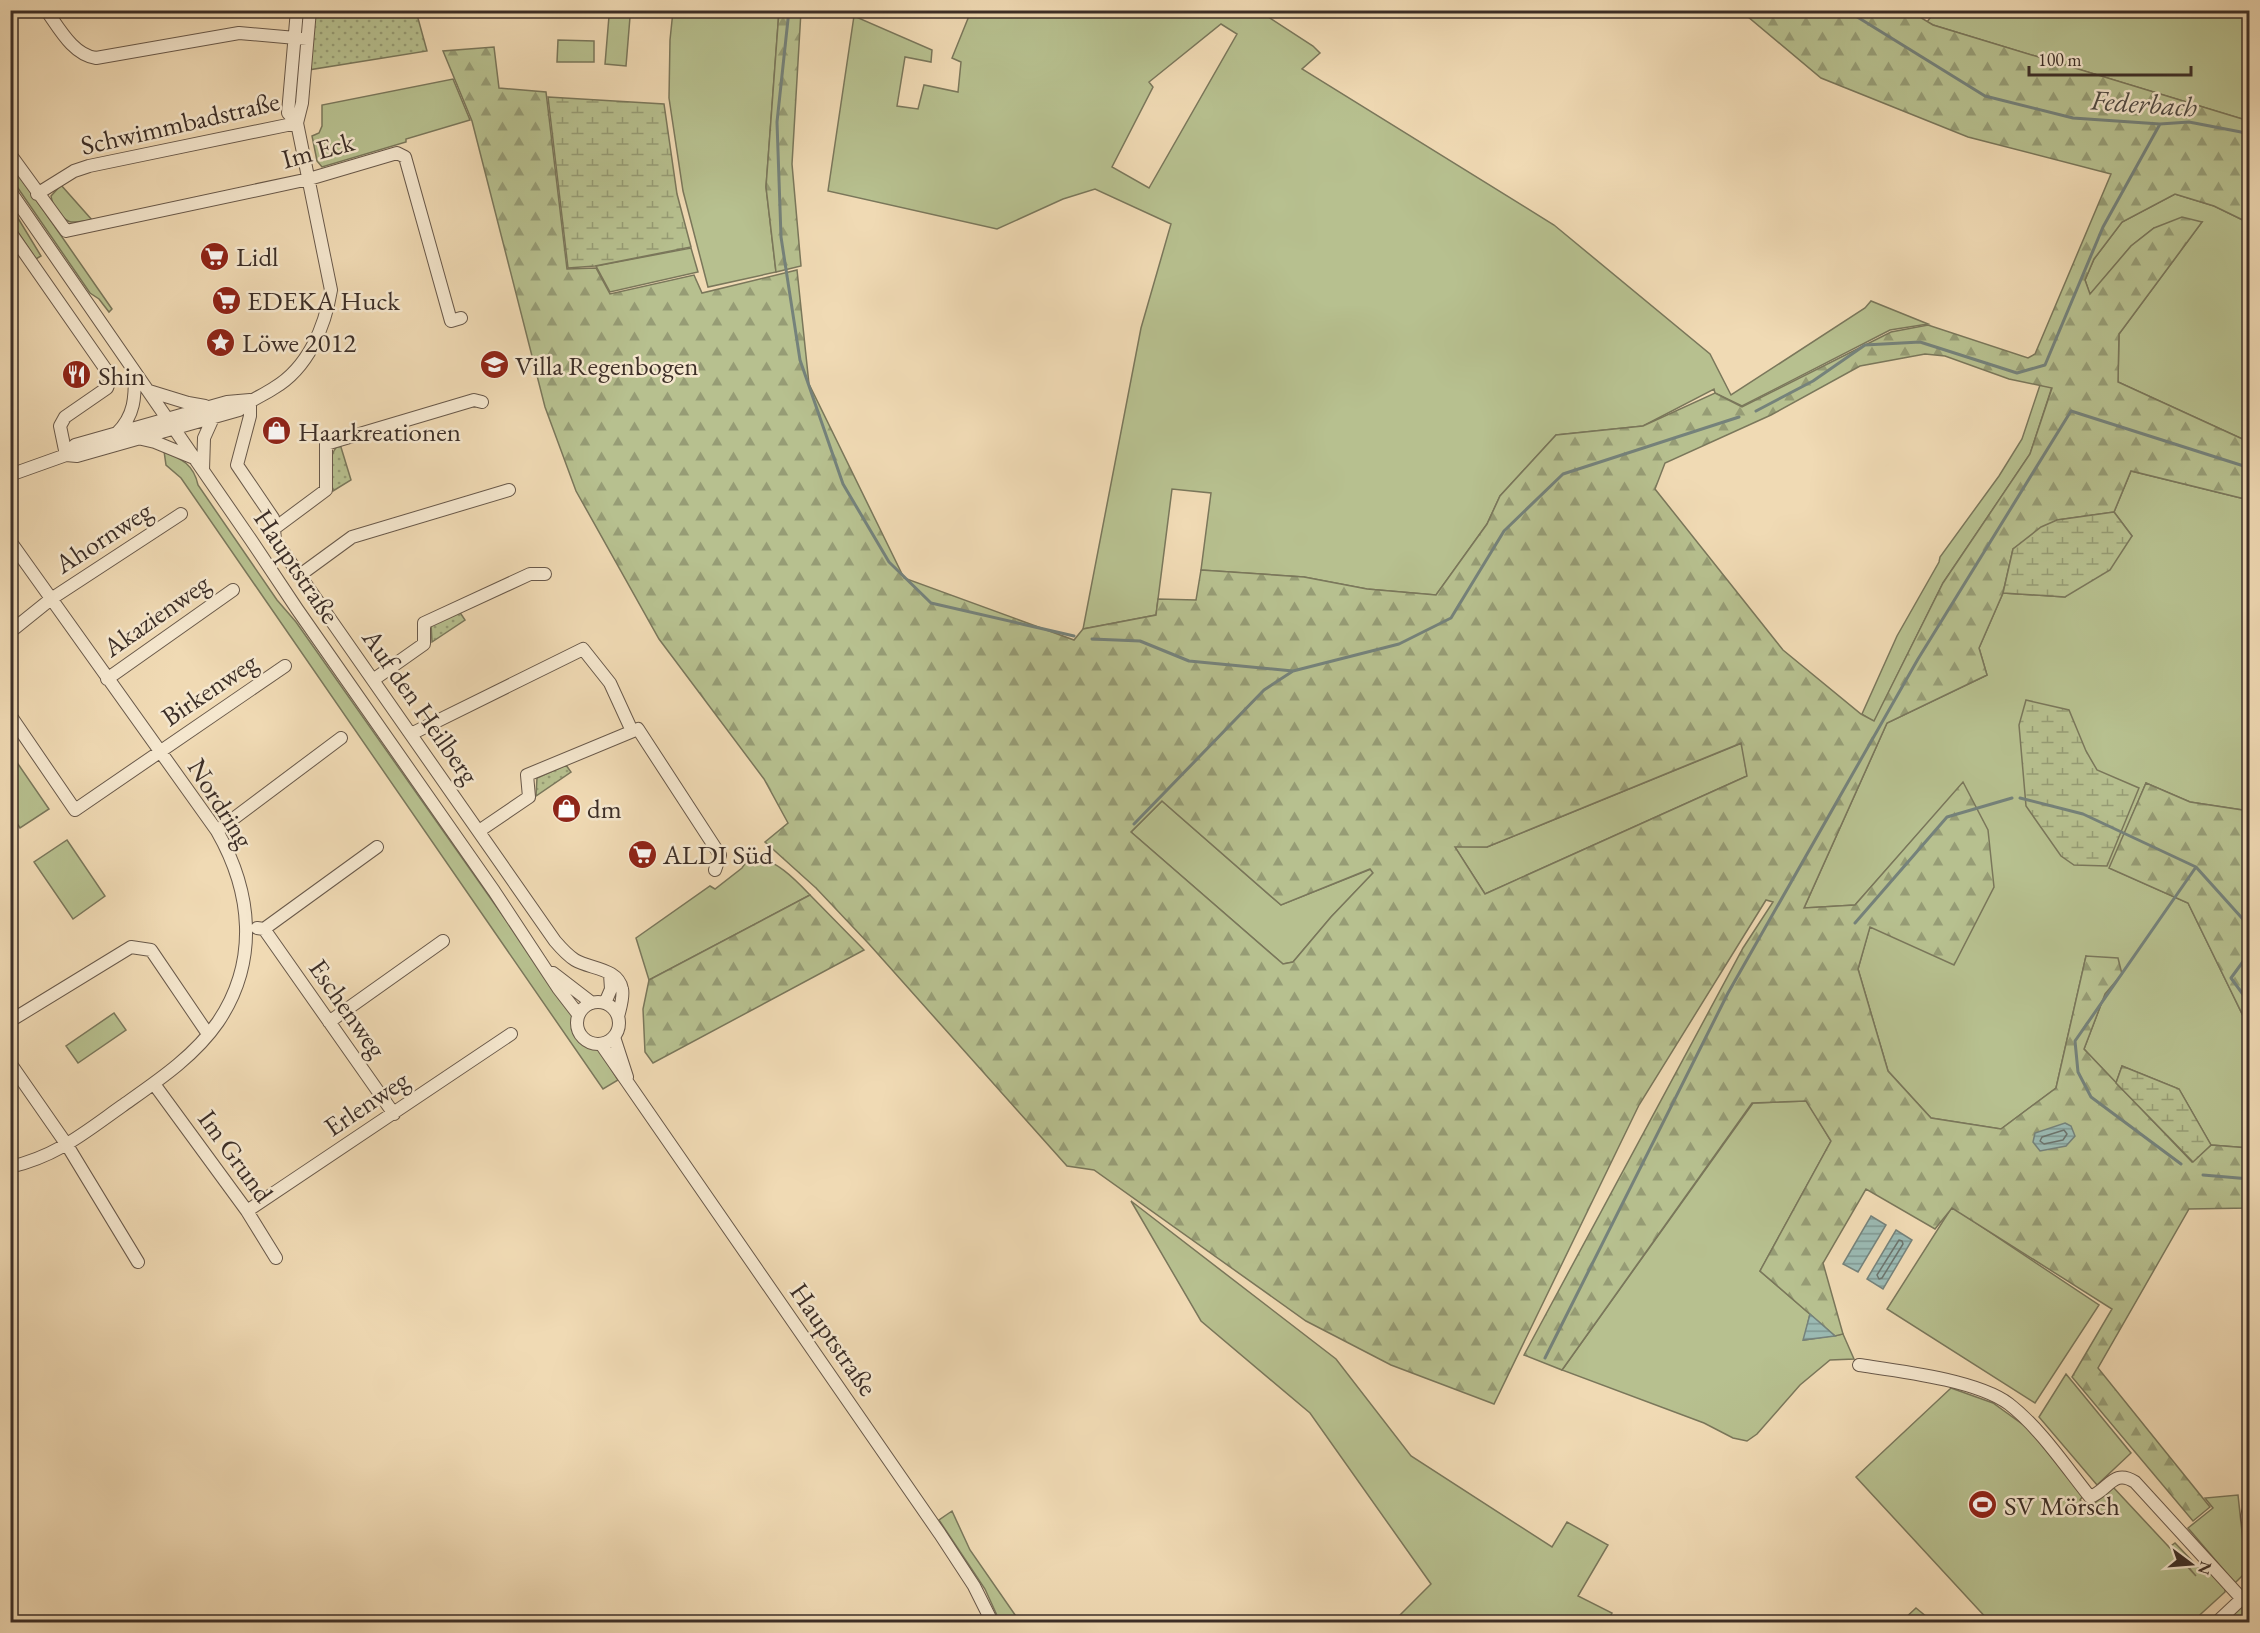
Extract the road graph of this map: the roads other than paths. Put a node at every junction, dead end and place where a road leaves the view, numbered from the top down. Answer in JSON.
{"nodes":[{"id":1,"x":46,"y":10,"type":"edge"},
{"id":2,"x":297,"y":10,"type":"edge"},
{"id":3,"x":310,"y":10,"type":"edge"},
{"id":4,"x":294,"y":39,"type":"junction"},
{"id":5,"x":308,"y":39,"type":"junction"},
{"id":6,"x":297,"y":123,"type":"junction"},
{"id":7,"x":10,"y":154,"type":"edge"},
{"id":8,"x":309,"y":179,"type":"junction"},
{"id":9,"x":10,"y":191,"type":"edge"},
{"id":10,"x":37,"y":194,"type":"junction"},
{"id":11,"x":10,"y":232,"type":"edge"},
{"id":12,"x":461,"y":318,"type":"dead end"},
{"id":13,"x":135,"y":372,"type":"junction"},
{"id":14,"x":148,"y":390,"type":"junction"},
{"id":15,"x":250,"y":400,"type":"junction"},
{"id":16,"x":482,"y":402,"type":"dead end"},
{"id":17,"x":211,"y":412,"type":"junction"},
{"id":18,"x":167,"y":418,"type":"junction"},
{"id":19,"x":175,"y":429,"type":"junction"},
{"id":20,"x":117,"y":433,"type":"junction"},
{"id":21,"x":138,"y":438,"type":"junction"},
{"id":22,"x":66,"y":455,"type":"junction"},
{"id":23,"x":194,"y":458,"type":"junction"},
{"id":24,"x":203,"y":470,"type":"junction"},
{"id":25,"x":10,"y":475,"type":"edge"},
{"id":26,"x":509,"y":490,"type":"dead end"},
{"id":27,"x":181,"y":514,"type":"dead end"},
{"id":28,"x":275,"y":528,"type":"junction"},
{"id":29,"x":10,"y":540,"type":"edge"},
{"id":30,"x":545,"y":574,"type":"dead end"},
{"id":31,"x":300,"y":575,"type":"junction"},
{"id":32,"x":233,"y":590,"type":"dead end"},
{"id":33,"x":51,"y":599,"type":"junction"},
{"id":34,"x":10,"y":632,"type":"edge"},
{"id":35,"x":285,"y":666,"type":"dead end"},
{"id":36,"x":107,"y":679,"type":"junction"},
{"id":37,"x":373,"y":680,"type":"junction"},
{"id":38,"x":10,"y":715,"type":"edge"},
{"id":39,"x":632,"y":731,"type":"junction"},
{"id":40,"x":411,"y":734,"type":"junction"},
{"id":41,"x":341,"y":738,"type":"dead end"},
{"id":42,"x":159,"y":751,"type":"junction"},
{"id":43,"x":217,"y":831,"type":"junction"},
{"id":44,"x":479,"y":831,"type":"junction"},
{"id":45,"x":376,"y":847,"type":"dead end"},
{"id":46,"x":715,"y":870,"type":"dead end"},
{"id":47,"x":247,"y":926,"type":"junction"},
{"id":48,"x":264,"y":929,"type":"junction"},
{"id":49,"x":443,"y":941,"type":"dead end"},
{"id":50,"x":545,"y":967,"type":"junction"},
{"id":51,"x":610,"y":974,"type":"junction"},
{"id":52,"x":592,"y":1003,"type":"junction"},
{"id":53,"x":605,"y":1003,"type":"junction"},
{"id":54,"x":578,"y":1014,"type":"junction"},
{"id":55,"x":618,"y":1017,"type":"junction"},
{"id":56,"x":10,"y":1021,"type":"edge"},
{"id":57,"x":329,"y":1022,"type":"junction"},
{"id":58,"x":208,"y":1034,"type":"junction"},
{"id":59,"x":511,"y":1034,"type":"dead end"},
{"id":60,"x":614,"y":1037,"type":"junction"},
{"id":61,"x":601,"y":1044,"type":"junction"},
{"id":62,"x":10,"y":1063,"type":"edge"},
{"id":63,"x":154,"y":1084,"type":"junction"},
{"id":64,"x":631,"y":1086,"type":"junction"},
{"id":65,"x":394,"y":1114,"type":"junction"},
{"id":66,"x":68,"y":1145,"type":"junction"},
{"id":67,"x":10,"y":1167,"type":"edge"},
{"id":68,"x":248,"y":1211,"type":"junction"},
{"id":69,"x":276,"y":1258,"type":"dead end"},
{"id":70,"x":138,"y":1262,"type":"dead end"},
{"id":71,"x":1859,"y":1365,"type":"dead end"},
{"id":72,"x":2250,"y":1505,"type":"edge"},
{"id":73,"x":2250,"y":1534,"type":"edge"},
{"id":74,"x":2246,"y":1595,"type":"edge"},
{"id":75,"x":992,"y":1623,"type":"edge"},
{"id":76,"x":2217,"y":1623,"type":"edge"}],
"edges":[{"from":1,"to":4,"type":"street"},
{"from":2,"to":4,"type":"street","name":"Schwimmbadstraße"},
{"from":3,"to":5,"type":"street"},
{"from":4,"to":5,"type":"street"},
{"from":4,"to":6,"type":"street","name":"Schwimmbadstraße"},
{"from":5,"to":6,"type":"street"},
{"from":6,"to":8,"type":"street"},
{"from":6,"to":10,"type":"street","name":"Schwimmbadstraße"},
{"from":7,"to":10,"type":"street"},
{"from":8,"to":10,"type":"street","name":"Im Eck"},
{"from":8,"to":12,"type":"street","name":"Im Eck"},
{"from":8,"to":15,"type":"street"},
{"from":9,"to":13,"type":"street","name":"Hauptstraße"},
{"from":11,"to":22,"type":"street"},
{"from":13,"to":14,"type":"street","name":"Hauptstraße"},
{"from":13,"to":20,"type":"street"},
{"from":14,"to":17,"type":"street"},
{"from":14,"to":18,"type":"street","name":"Hauptstraße"},
{"from":15,"to":17,"type":"street"},
{"from":15,"to":28,"type":"street","name":"Auf den Heilberg"},
{"from":16,"to":28,"type":"street"},
{"from":17,"to":18,"type":"street"},
{"from":17,"to":19,"type":"street"},
{"from":17,"to":24,"type":"street"},
{"from":18,"to":19,"type":"street","name":"Hauptstraße"},
{"from":18,"to":20,"type":"street"},
{"from":19,"to":21,"type":"street"},
{"from":19,"to":23,"type":"street","name":"Hauptstraße"},
{"from":20,"to":22,"type":"street"},
{"from":21,"to":22,"type":"street"},
{"from":21,"to":23,"type":"street"},
{"from":22,"to":25,"type":"street"},
{"from":23,"to":24,"type":"street","name":"Hauptstraße"},
{"from":24,"to":50,"type":"street","name":"Hauptstraße"},
{"from":26,"to":31,"type":"street"},
{"from":27,"to":33,"type":"street","name":"Ahornweg"},
{"from":28,"to":31,"type":"street","name":"Auf den Heilberg"},
{"from":29,"to":33,"type":"street","name":"Nordring"},
{"from":30,"to":37,"type":"street"},
{"from":31,"to":37,"type":"street","name":"Auf den Heilberg"},
{"from":32,"to":36,"type":"street","name":"Akazienweg"},
{"from":33,"to":34,"type":"street","name":"Ahornweg"},
{"from":33,"to":36,"type":"street","name":"Nordring"},
{"from":35,"to":42,"type":"street","name":"Birkenweg"},
{"from":36,"to":42,"type":"street","name":"Nordring"},
{"from":37,"to":40,"type":"street","name":"Auf den Heilberg"},
{"from":38,"to":42,"type":"street","name":"Birkenweg"},
{"from":39,"to":40,"type":"street"},
{"from":39,"to":44,"type":"street"},
{"from":39,"to":46,"type":"street"},
{"from":40,"to":44,"type":"street","name":"Auf den Heilberg"},
{"from":41,"to":43,"type":"street"},
{"from":42,"to":43,"type":"street","name":"Nordring"},
{"from":43,"to":47,"type":"street","name":"Nordring"},
{"from":44,"to":51,"type":"street","name":"Auf den Heilberg"},
{"from":45,"to":48,"type":"street"},
{"from":47,"to":48,"type":"street"},
{"from":47,"to":58,"type":"street","name":"Nordring"},
{"from":48,"to":57,"type":"street","name":"Eschenweg"},
{"from":49,"to":57,"type":"street"},
{"from":50,"to":52,"type":"street","name":"Hauptstraße"},
{"from":50,"to":54,"type":"street","name":"Hauptstraße"},
{"from":51,"to":53,"type":"street"},
{"from":51,"to":55,"type":"street"},
{"from":52,"to":53,"type":"street"},
{"from":52,"to":54,"type":"street"},
{"from":53,"to":55,"type":"street"},
{"from":54,"to":61,"type":"street","name":"Hauptstraße"},
{"from":55,"to":60,"type":"street"},
{"from":56,"to":58,"type":"street"},
{"from":57,"to":65,"type":"street","name":"Eschenweg"},
{"from":58,"to":63,"type":"street","name":"Nordring"},
{"from":59,"to":65,"type":"street","name":"Erlenweg"},
{"from":60,"to":61,"type":"street"},
{"from":60,"to":64,"type":"street","name":"Hauptstraße"},
{"from":61,"to":64,"type":"street","name":"Hauptstraße"},
{"from":62,"to":66,"type":"street"},
{"from":63,"to":66,"type":"street","name":"Nordring"},
{"from":63,"to":68,"type":"street","name":"Im Grund"},
{"from":64,"to":75,"type":"street","name":"Hauptstraße"},
{"from":65,"to":68,"type":"street","name":"Erlenweg"},
{"from":66,"to":67,"type":"street","name":"Nordring"},
{"from":66,"to":70,"type":"street"},
{"from":68,"to":69,"type":"street","name":"Im Grund"},
{"from":71,"to":74,"type":"street"},
{"from":72,"to":73,"type":"street"},
{"from":74,"to":76,"type":"street"}]}
